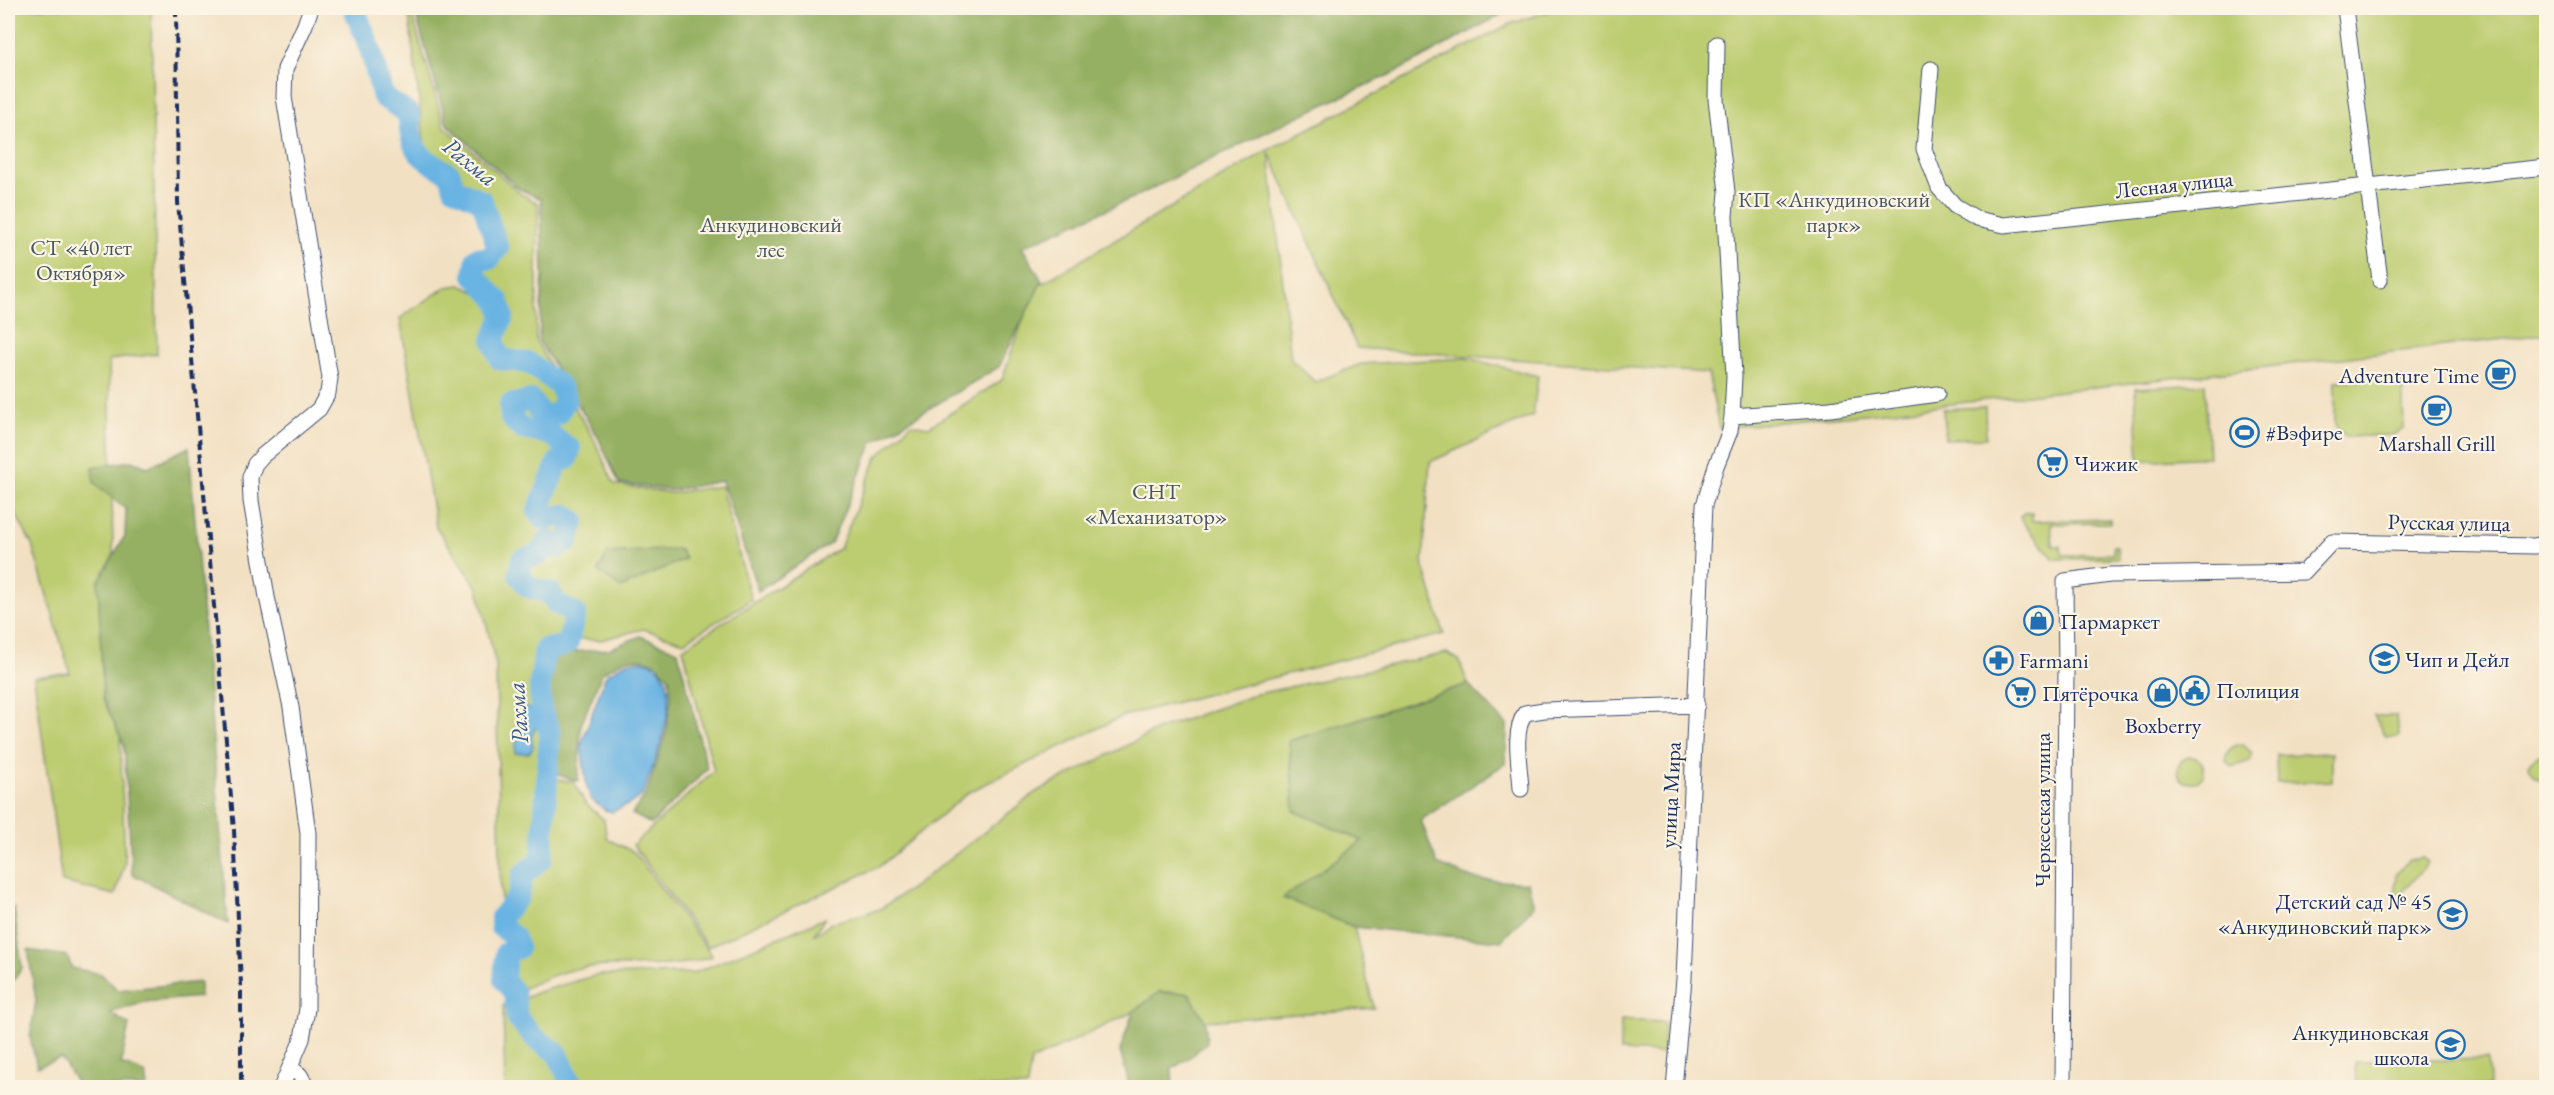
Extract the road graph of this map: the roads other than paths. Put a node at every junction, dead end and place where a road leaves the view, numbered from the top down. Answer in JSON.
{"nodes":[{"id":1,"x":311,"y":8,"type":"edge"},
{"id":2,"x":2345,"y":8,"type":"edge"},
{"id":3,"x":1717,"y":44,"type":"dead end"},
{"id":4,"x":1931,"y":69,"type":"dead end"},
{"id":5,"x":2547,"y":167,"type":"edge"},
{"id":6,"x":2367,"y":186,"type":"junction"},
{"id":7,"x":2380,"y":280,"type":"dead end"},
{"id":8,"x":1937,"y":394,"type":"dead end"},
{"id":9,"x":1732,"y":416,"type":"junction"},
{"id":10,"x":2350,"y":542,"type":"joint"},
{"id":11,"x":2547,"y":543,"type":"edge"},
{"id":12,"x":1697,"y":705,"type":"junction"},
{"id":13,"x":1521,"y":789,"type":"dead end"},
{"id":14,"x":290,"y":1067,"type":"junction"},
{"id":15,"x":281,"y":1088,"type":"edge"},
{"id":16,"x":307,"y":1088,"type":"edge"},
{"id":17,"x":1674,"y":1088,"type":"edge"},
{"id":18,"x":2063,"y":1088,"type":"edge"}],
"edges":[{"from":1,"to":14,"type":"street"},
{"from":2,"to":6,"type":"street"},
{"from":3,"to":9,"type":"street","name":"улица Мира"},
{"from":4,"to":6,"type":"street","name":"Лесная улица"},
{"from":5,"to":6,"type":"street","name":"Лесная улица"},
{"from":6,"to":7,"type":"street"},
{"from":8,"to":9,"type":"street"},
{"from":9,"to":12,"type":"street","name":"улица Мира"},
{"from":10,"to":11,"type":"street","name":"Русская улица"},
{"from":10,"to":18,"type":"street","name":"Черкесская улица"},
{"from":12,"to":13,"type":"street"},
{"from":12,"to":17,"type":"street","name":"улица Мира"},
{"from":14,"to":15,"type":"street"},
{"from":14,"to":16,"type":"street"}]}
